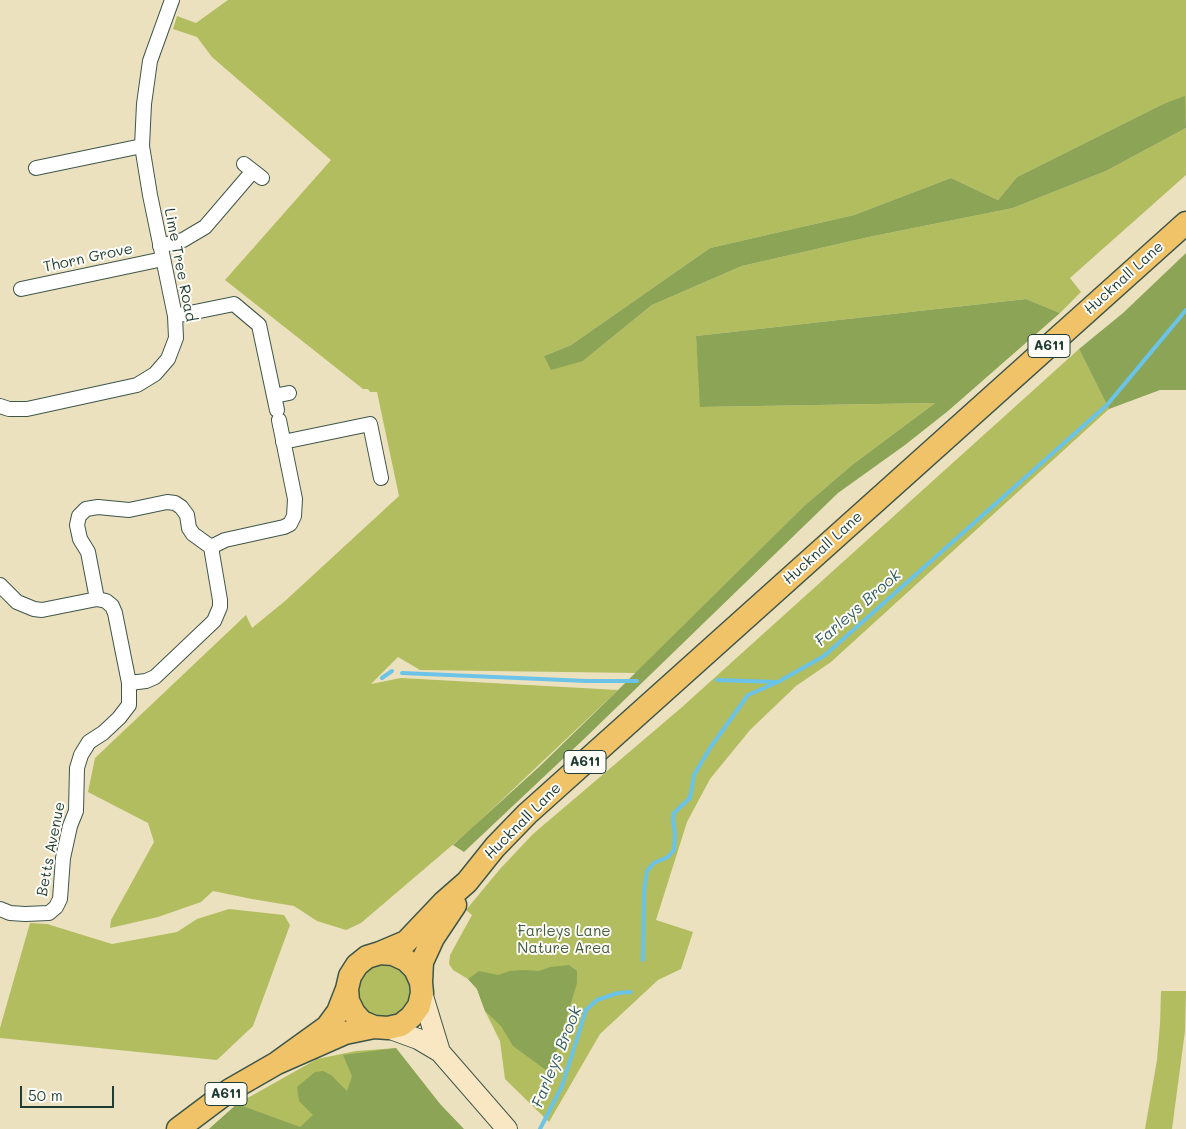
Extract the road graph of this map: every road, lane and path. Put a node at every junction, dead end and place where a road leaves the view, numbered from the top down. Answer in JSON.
{"nodes":[{"id":1,"x":172,"y":0,"type":"edge"},
{"id":2,"x":142,"y":146,"type":"junction"},
{"id":3,"x":36,"y":168,"type":"dead end"},
{"id":4,"x":253,"y":171,"type":"dead end"},
{"id":5,"x":1186,"y":223,"type":"edge"},
{"id":6,"x":162,"y":253,"type":"junction"},
{"id":7,"x":21,"y":289,"type":"dead end"},
{"id":8,"x":175,"y":316,"type":"junction"},
{"id":9,"x":288,"y":393,"type":"dead end"},
{"id":10,"x":274,"y":396,"type":"junction"},
{"id":11,"x":0,"y":406,"type":"edge"},
{"id":12,"x":283,"y":442,"type":"junction"},
{"id":13,"x":381,"y":478,"type":"dead end"},
{"id":14,"x":211,"y":547,"type":"junction"},
{"id":15,"x":0,"y":585,"type":"edge"},
{"id":16,"x":97,"y":599,"type":"junction"},
{"id":17,"x":129,"y":683,"type":"junction"},
{"id":18,"x":467,"y":882,"type":"junction"},
{"id":19,"x":0,"y":910,"type":"edge"},
{"id":20,"x":380,"y":953,"type":"junction"},
{"id":21,"x":421,"y":987,"type":"junction"},
{"id":22,"x":346,"y":989,"type":"junction"},
{"id":23,"x":381,"y":1028,"type":"junction"},
{"id":24,"x":440,"y":1052,"type":"junction"},
{"id":25,"x":277,"y":1063,"type":"junction"},
{"id":26,"x":178,"y":1129,"type":"edge"},
{"id":27,"x":508,"y":1129,"type":"edge"}],
"edges":[{"from":1,"to":2,"type":"street","name":"Lime Tree Road"},
{"from":2,"to":3,"type":"street"},
{"from":2,"to":6,"type":"street","name":"Lime Tree Road"},
{"from":4,"to":6,"type":"street","name":"Thorn Grove"},
{"from":5,"to":18,"type":"main road","name":"Hucknall Lane","number":"A611"},
{"from":6,"to":7,"type":"street","name":"Thorn Grove"},
{"from":6,"to":8,"type":"street","name":"Lime Tree Road"},
{"from":8,"to":10,"type":"street"},
{"from":8,"to":11,"type":"street","name":"Lime Tree Road"},
{"from":9,"to":10,"type":"street"},
{"from":10,"to":12,"type":"street"},
{"from":12,"to":13,"type":"street"},
{"from":12,"to":14,"type":"street"},
{"from":14,"to":16,"type":"street"},
{"from":14,"to":17,"type":"street"},
{"from":15,"to":16,"type":"street"},
{"from":16,"to":17,"type":"street","name":"Betts Avenue"},
{"from":17,"to":19,"type":"street","name":"Betts Avenue"},
{"from":18,"to":20,"type":"main road","name":"Hucknall Lane","number":"A611"},
{"from":18,"to":21,"type":"main road","name":"Hucknall Lane","number":"A611"},
{"from":20,"to":21,"type":"main road"},
{"from":20,"to":22,"type":"main road","name":"Hucknall Lane","number":"A611"},
{"from":21,"to":23,"type":"main road","name":"Hucknall Lane","number":"A611"},
{"from":21,"to":24,"type":"street"},
{"from":22,"to":23,"type":"main road"},
{"from":22,"to":25,"type":"main road","name":"Hucknall Lane","number":"A611"},
{"from":23,"to":24,"type":"street"},
{"from":23,"to":25,"type":"main road","name":"Hucknall Lane","number":"A611"},
{"from":24,"to":27,"type":"street"},
{"from":25,"to":26,"type":"main road","name":"Hucknall Lane","number":"A611"}]}
